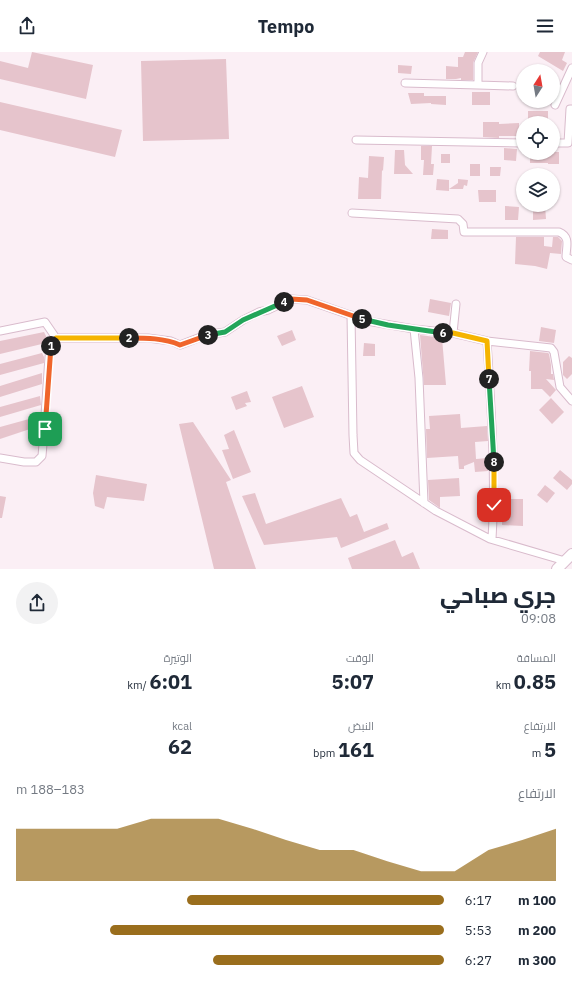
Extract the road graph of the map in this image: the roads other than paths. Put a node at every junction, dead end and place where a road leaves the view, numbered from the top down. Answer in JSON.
{"nodes":[{"id":1,"x":483,"y":52,"type":"edge"},
{"id":2,"x":572,"y":68,"type":"edge"},
{"id":3,"x":405,"y":83,"type":"dead end"},
{"id":4,"x":478,"y":85,"type":"junction"},
{"id":5,"x":514,"y":86,"type":"dead end"},
{"id":6,"x":560,"y":94,"type":"edge"},
{"id":7,"x":572,"y":109,"type":"edge"},
{"id":8,"x":356,"y":140,"type":"dead end"},
{"id":9,"x":516,"y":143,"type":"edge"},
{"id":10,"x":560,"y":143,"type":"edge"},
{"id":11,"x":352,"y":213,"type":"dead end"},
{"id":12,"x":572,"y":260,"type":"edge"},
{"id":13,"x":456,"y":304,"type":"dead end"},
{"id":14,"x":351,"y":315,"type":"junction"},
{"id":15,"x":414,"y":329,"type":"junction"},
{"id":16,"x":0,"y":331,"type":"edge"},
{"id":17,"x":453,"y":333,"type":"junction"},
{"id":18,"x":56,"y":338,"type":"junction"},
{"id":19,"x":487,"y":341,"type":"junction"},
{"id":20,"x":572,"y":401,"type":"edge"},
{"id":21,"x":0,"y":458,"type":"edge"},
{"id":22,"x":424,"y":503,"type":"junction"},
{"id":23,"x":492,"y":540,"type":"junction"},
{"id":24,"x":569,"y":558,"type":"edge"},
{"id":25,"x":557,"y":569,"type":"edge"}],
"edges":[{"from":1,"to":4,"type":"street"},
{"from":2,"to":6,"type":"street"},
{"from":3,"to":4,"type":"street"},
{"from":4,"to":5,"type":"street"},
{"from":7,"to":10,"type":"street"},
{"from":8,"to":9,"type":"street"},
{"from":11,"to":12,"type":"street"},
{"from":13,"to":17,"type":"street"},
{"from":14,"to":15,"type":"street"},
{"from":14,"to":18,"type":"street"},
{"from":14,"to":22,"type":"street"},
{"from":15,"to":17,"type":"street"},
{"from":15,"to":22,"type":"street"},
{"from":16,"to":18,"type":"street"},
{"from":17,"to":19,"type":"street"},
{"from":18,"to":21,"type":"street"},
{"from":19,"to":20,"type":"street"},
{"from":19,"to":23,"type":"street"},
{"from":22,"to":23,"type":"street"},
{"from":23,"to":24,"type":"street"},
{"from":24,"to":25,"type":"highway"}]}
